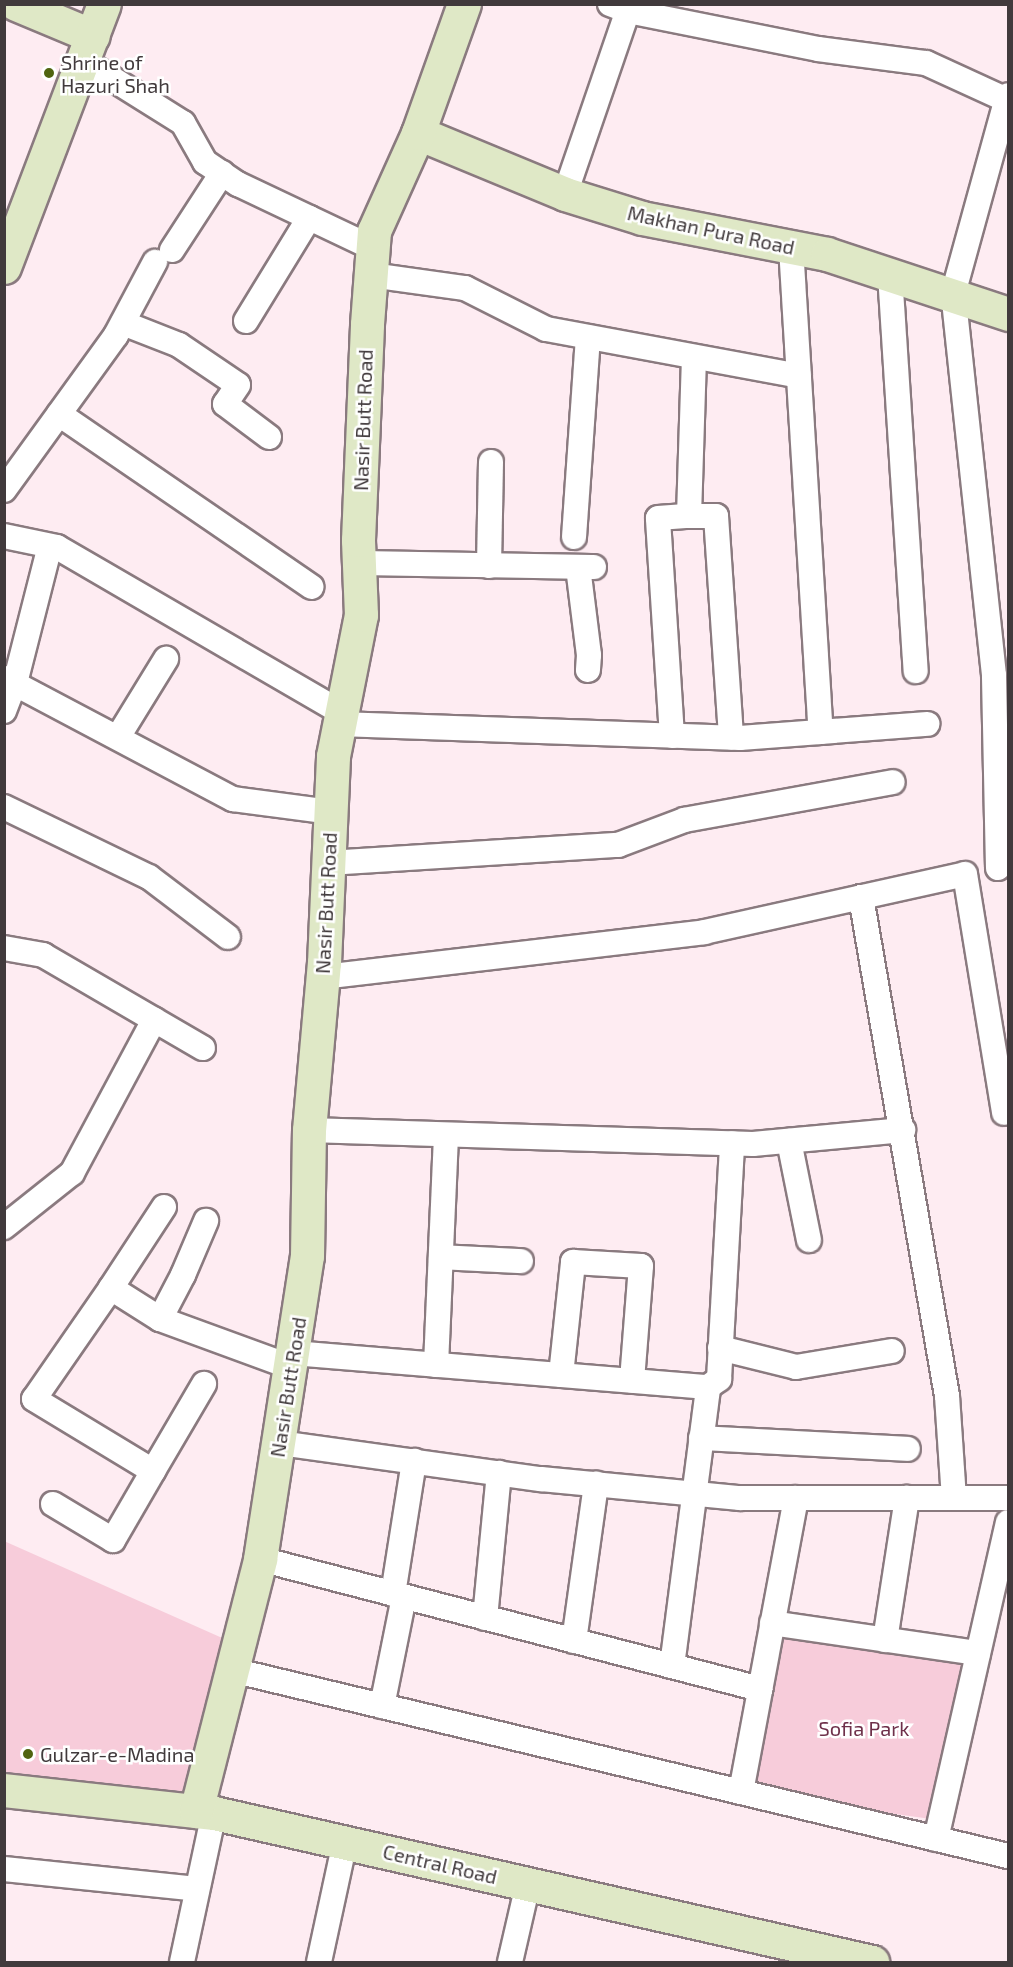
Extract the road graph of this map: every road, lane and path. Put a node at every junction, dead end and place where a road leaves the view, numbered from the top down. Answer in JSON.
{"nodes":[{"id":1,"x":16,"y":4,"type":"edge"},
{"id":2,"x":104,"y":4,"type":"edge"},
{"id":3,"x":464,"y":4,"type":"edge"},
{"id":4,"x":623,"y":7,"type":"edge"},
{"id":5,"x":88,"y":49,"type":"junction"},
{"id":6,"x":1008,"y":97,"type":"edge"},
{"id":7,"x":418,"y":134,"type":"junction"},
{"id":8,"x":222,"y":173,"type":"junction"},
{"id":9,"x":998,"y":176,"type":"edge"},
{"id":10,"x":565,"y":194,"type":"junction"},
{"id":11,"x":309,"y":218,"type":"junction"},
{"id":12,"x":791,"y":247,"type":"junction"},
{"id":13,"x":372,"y":262,"type":"junction"},
{"id":14,"x":4,"y":267,"type":"edge"},
{"id":15,"x":890,"y":274,"type":"junction"},
{"id":16,"x":953,"y":294,"type":"junction"},
{"id":17,"x":1008,"y":314,"type":"edge"},
{"id":18,"x":246,"y":321,"type":"dead end"},
{"id":19,"x":123,"y":323,"type":"junction"},
{"id":20,"x":588,"y":337,"type":"junction"},
{"id":21,"x":694,"y":357,"type":"junction"},
{"id":22,"x":799,"y":376,"type":"junction"},
{"id":23,"x":59,"y":414,"type":"junction"},
{"id":24,"x":269,"y":437,"type":"dead end"},
{"id":25,"x":492,"y":462,"type":"dead end"},
{"id":26,"x":4,"y":490,"type":"edge"},
{"id":27,"x":689,"y":516,"type":"junction"},
{"id":28,"x":4,"y":536,"type":"edge"},
{"id":29,"x":574,"y":537,"type":"dead end"},
{"id":30,"x":50,"y":546,"type":"junction"},
{"id":31,"x":359,"y":563,"type":"junction"},
{"id":32,"x":489,"y":566,"type":"junction"},
{"id":33,"x":312,"y":587,"type":"dead end"},
{"id":34,"x":166,"y":659,"type":"dead end"},
{"id":35,"x":588,"y":670,"type":"dead end"},
{"id":36,"x":916,"y":671,"type":"dead end"},
{"id":37,"x":10,"y":681,"type":"edge"},
{"id":38,"x":4,"y":711,"type":"edge"},
{"id":39,"x":340,"y":718,"type":"junction"},
{"id":40,"x":927,"y":724,"type":"dead end"},
{"id":41,"x":821,"y":732,"type":"junction"},
{"id":42,"x":672,"y":736,"type":"junction"},
{"id":43,"x":118,"y":737,"type":"junction"},
{"id":44,"x":731,"y":738,"type":"junction"},
{"id":45,"x":893,"y":782,"type":"dead end"},
{"id":46,"x":4,"y":807,"type":"edge"},
{"id":47,"x":330,"y":812,"type":"junction"},
{"id":48,"x":328,"y":863,"type":"junction"},
{"id":49,"x":998,"y":868,"type":"dead end"},
{"id":50,"x":861,"y":897,"type":"junction"},
{"id":51,"x":228,"y":937,"type":"dead end"},
{"id":52,"x":5,"y":949,"type":"edge"},
{"id":53,"x":323,"y":976,"type":"junction"},
{"id":54,"x":154,"y":1020,"type":"junction"},
{"id":55,"x":203,"y":1048,"type":"dead end"},
{"id":56,"x":1004,"y":1113,"type":"dead end"},
{"id":57,"x":309,"y":1130,"type":"junction"},
{"id":58,"x":903,"y":1130,"type":"junction"},
{"id":59,"x":446,"y":1135,"type":"junction"},
{"id":60,"x":789,"y":1141,"type":"junction"},
{"id":61,"x":732,"y":1143,"type":"junction"},
{"id":62,"x":164,"y":1207,"type":"dead end"},
{"id":63,"x":206,"y":1221,"type":"dead end"},
{"id":64,"x":4,"y":1227,"type":"edge"},
{"id":65,"x":809,"y":1240,"type":"dead end"},
{"id":66,"x":441,"y":1257,"type":"junction"},
{"id":67,"x":521,"y":1261,"type":"dead end"},
{"id":68,"x":111,"y":1288,"type":"junction"},
{"id":69,"x":160,"y":1319,"type":"junction"},
{"id":70,"x":720,"y":1348,"type":"junction"},
{"id":71,"x":892,"y":1352,"type":"dead end"},
{"id":72,"x":292,"y":1360,"type":"junction"},
{"id":73,"x":436,"y":1365,"type":"junction"},
{"id":74,"x":561,"y":1375,"type":"junction"},
{"id":75,"x":632,"y":1381,"type":"junction"},
{"id":76,"x":204,"y":1384,"type":"dead end"},
{"id":77,"x":708,"y":1387,"type":"junction"},
{"id":78,"x":701,"y":1438,"type":"junction"},
{"id":79,"x":280,"y":1443,"type":"junction"},
{"id":80,"x":908,"y":1449,"type":"dead end"},
{"id":81,"x":414,"y":1461,"type":"junction"},
{"id":82,"x":153,"y":1472,"type":"junction"},
{"id":83,"x":499,"y":1473,"type":"junction"},
{"id":84,"x":596,"y":1484,"type":"junction"},
{"id":85,"x":694,"y":1494,"type":"junction"},
{"id":86,"x":796,"y":1498,"type":"junction"},
{"id":87,"x":907,"y":1498,"type":"junction"},
{"id":88,"x":954,"y":1498,"type":"junction"},
{"id":89,"x":1008,"y":1498,"type":"edge"},
{"id":90,"x":53,"y":1504,"type":"dead end"},
{"id":91,"x":1008,"y":1522,"type":"edge"},
{"id":92,"x":260,"y":1559,"type":"junction"},
{"id":93,"x":398,"y":1595,"type":"junction"},
{"id":94,"x":999,"y":1602,"type":"edge"},
{"id":95,"x":485,"y":1618,"type":"junction"},
{"id":96,"x":772,"y":1623,"type":"junction"},
{"id":97,"x":885,"y":1640,"type":"junction"},
{"id":98,"x":574,"y":1641,"type":"junction"},
{"id":99,"x":978,"y":1653,"type":"junction"},
{"id":100,"x":672,"y":1666,"type":"junction"},
{"id":101,"x":232,"y":1670,"type":"junction"},
{"id":102,"x":760,"y":1689,"type":"junction"},
{"id":103,"x":382,"y":1706,"type":"junction"},
{"id":104,"x":4,"y":1790,"type":"edge"},
{"id":105,"x":741,"y":1792,"type":"junction"},
{"id":106,"x":205,"y":1812,"type":"junction"},
{"id":107,"x":936,"y":1839,"type":"junction"},
{"id":108,"x":345,"y":1842,"type":"junction"},
{"id":109,"x":1008,"y":1856,"type":"edge"},
{"id":110,"x":4,"y":1869,"type":"edge"},
{"id":111,"x":528,"y":1884,"type":"junction"},
{"id":112,"x":197,"y":1888,"type":"junction"},
{"id":113,"x":326,"y":1961,"type":"edge"},
{"id":114,"x":182,"y":1962,"type":"edge"},
{"id":115,"x":510,"y":1962,"type":"edge"},
{"id":116,"x":872,"y":1962,"type":"edge"}],
"edges":[{"from":1,"to":5,"type":"street"},
{"from":2,"to":5,"type":"street"},
{"from":3,"to":7,"type":"street","name":"Nasir Butt Road"},
{"from":4,"to":6,"type":"street"},
{"from":4,"to":10,"type":"street"},
{"from":5,"to":8,"type":"street"},
{"from":5,"to":14,"type":"street"},
{"from":6,"to":9,"type":"street"},
{"from":7,"to":10,"type":"street","name":"Makhan Pura Road"},
{"from":7,"to":13,"type":"street","name":"Nasir Butt Road"},
{"from":8,"to":11,"type":"street"},
{"from":8,"to":19,"type":"street"},
{"from":9,"to":16,"type":"street"},
{"from":10,"to":12,"type":"street","name":"Makhan Pura Road"},
{"from":11,"to":13,"type":"street"},
{"from":11,"to":18,"type":"street"},
{"from":12,"to":15,"type":"street","name":"Makhan Pura Road"},
{"from":12,"to":22,"type":"street"},
{"from":13,"to":20,"type":"street"},
{"from":13,"to":31,"type":"street","name":"Nasir Butt Road"},
{"from":15,"to":16,"type":"street","name":"Makhan Pura Road"},
{"from":15,"to":36,"type":"street"},
{"from":16,"to":17,"type":"street","name":"Makhan Pura Road"},
{"from":16,"to":49,"type":"street"},
{"from":19,"to":23,"type":"street"},
{"from":19,"to":24,"type":"street"},
{"from":20,"to":21,"type":"street"},
{"from":20,"to":29,"type":"street"},
{"from":21,"to":22,"type":"street"},
{"from":21,"to":27,"type":"street"},
{"from":22,"to":41,"type":"street"},
{"from":23,"to":26,"type":"street"},
{"from":23,"to":33,"type":"street"},
{"from":25,"to":32,"type":"street"},
{"from":27,"to":42,"type":"street"},
{"from":27,"to":44,"type":"street"},
{"from":28,"to":30,"type":"street"},
{"from":30,"to":37,"type":"street"},
{"from":30,"to":39,"type":"street"},
{"from":31,"to":32,"type":"street"},
{"from":31,"to":39,"type":"street","name":"Nasir Butt Road"},
{"from":32,"to":35,"type":"street"},
{"from":34,"to":43,"type":"street"},
{"from":37,"to":38,"type":"street"},
{"from":37,"to":43,"type":"street"},
{"from":39,"to":42,"type":"street"},
{"from":39,"to":47,"type":"street","name":"Nasir Butt Road"},
{"from":40,"to":41,"type":"street"},
{"from":41,"to":44,"type":"street"},
{"from":42,"to":44,"type":"street"},
{"from":43,"to":47,"type":"street"},
{"from":45,"to":48,"type":"street"},
{"from":46,"to":51,"type":"street"},
{"from":47,"to":48,"type":"street","name":"Nasir Butt Road"},
{"from":48,"to":53,"type":"street","name":"Nasir Butt Road"},
{"from":50,"to":53,"type":"street"},
{"from":50,"to":56,"type":"street"},
{"from":50,"to":58,"type":"street"},
{"from":52,"to":54,"type":"street"},
{"from":53,"to":57,"type":"street","name":"Nasir Butt Road"},
{"from":54,"to":55,"type":"street"},
{"from":54,"to":64,"type":"street"},
{"from":57,"to":59,"type":"street"},
{"from":57,"to":72,"type":"street","name":"Nasir Butt Road"},
{"from":58,"to":60,"type":"street"},
{"from":58,"to":88,"type":"street"},
{"from":59,"to":61,"type":"street"},
{"from":59,"to":66,"type":"street"},
{"from":60,"to":61,"type":"street"},
{"from":60,"to":65,"type":"street"},
{"from":61,"to":70,"type":"street"},
{"from":62,"to":68,"type":"street"},
{"from":63,"to":69,"type":"street"},
{"from":66,"to":67,"type":"street"},
{"from":66,"to":73,"type":"street"},
{"from":68,"to":69,"type":"street"},
{"from":68,"to":82,"type":"street"},
{"from":69,"to":72,"type":"street"},
{"from":70,"to":71,"type":"street"},
{"from":70,"to":77,"type":"street"},
{"from":72,"to":73,"type":"street"},
{"from":72,"to":79,"type":"street","name":"Nasir Butt Road"},
{"from":73,"to":74,"type":"street"},
{"from":74,"to":75,"type":"street"},
{"from":74,"to":75,"type":"street"},
{"from":75,"to":77,"type":"street"},
{"from":76,"to":82,"type":"street"},
{"from":77,"to":78,"type":"street"},
{"from":78,"to":80,"type":"street"},
{"from":78,"to":85,"type":"street"},
{"from":79,"to":81,"type":"street"},
{"from":79,"to":92,"type":"street","name":"Nasir Butt Road"},
{"from":81,"to":83,"type":"street"},
{"from":81,"to":93,"type":"street"},
{"from":82,"to":90,"type":"street"},
{"from":83,"to":84,"type":"street"},
{"from":83,"to":95,"type":"street"},
{"from":84,"to":85,"type":"street"},
{"from":84,"to":98,"type":"street"},
{"from":85,"to":86,"type":"street"},
{"from":85,"to":100,"type":"street"},
{"from":86,"to":87,"type":"street"},
{"from":86,"to":96,"type":"street"},
{"from":87,"to":88,"type":"street"},
{"from":87,"to":97,"type":"street"},
{"from":88,"to":89,"type":"street"},
{"from":91,"to":94,"type":"street"},
{"from":92,"to":93,"type":"street"},
{"from":92,"to":101,"type":"street","name":"Nasir Butt Road"},
{"from":93,"to":95,"type":"street"},
{"from":93,"to":103,"type":"street"},
{"from":94,"to":99,"type":"street"},
{"from":95,"to":98,"type":"street"},
{"from":96,"to":97,"type":"street"},
{"from":96,"to":102,"type":"street"},
{"from":97,"to":99,"type":"street"},
{"from":98,"to":100,"type":"street"},
{"from":99,"to":107,"type":"street"},
{"from":100,"to":102,"type":"street"},
{"from":101,"to":103,"type":"street"},
{"from":101,"to":106,"type":"street","name":"Nasir Butt Road"},
{"from":102,"to":105,"type":"street"},
{"from":103,"to":105,"type":"street"},
{"from":104,"to":106,"type":"street","name":"Central Road"},
{"from":105,"to":107,"type":"street"},
{"from":106,"to":108,"type":"street","name":"Central Road"},
{"from":106,"to":112,"type":"street"},
{"from":107,"to":109,"type":"street"},
{"from":108,"to":111,"type":"street","name":"Central Road"},
{"from":108,"to":113,"type":"street"},
{"from":110,"to":112,"type":"street"},
{"from":111,"to":115,"type":"street"},
{"from":111,"to":116,"type":"street","name":"Central Road"},
{"from":112,"to":114,"type":"street"}]}
